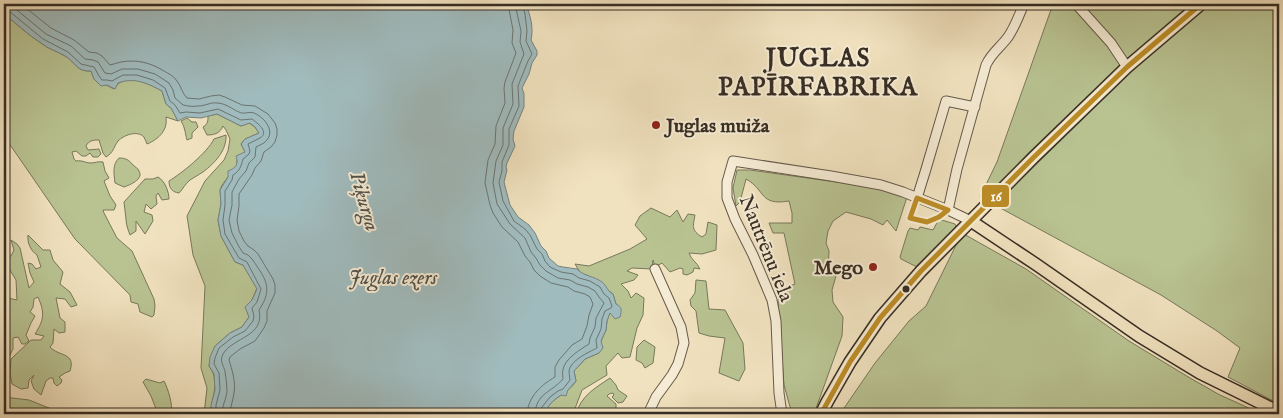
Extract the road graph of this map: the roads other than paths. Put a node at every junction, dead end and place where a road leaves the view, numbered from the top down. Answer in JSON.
{"nodes":[{"id":1,"x":1024,"y":4,"type":"edge"},
{"id":2,"x":1076,"y":4,"type":"edge"},
{"id":3,"x":1200,"y":4,"type":"edge"},
{"id":4,"x":1126,"y":67,"type":"junction"},
{"id":5,"x":975,"y":107,"type":"junction"},
{"id":6,"x":917,"y":198,"type":"junction"},
{"id":7,"x":948,"y":210,"type":"junction"},
{"id":8,"x":971,"y":221,"type":"junction"},
{"id":9,"x":655,"y":269,"type":"dead end"},
{"id":10,"x":1279,"y":412,"type":"edge"},
{"id":11,"x":648,"y":414,"type":"edge"},
{"id":12,"x":782,"y":414,"type":"edge"},
{"id":13,"x":822,"y":414,"type":"edge"}],
"edges":[{"from":1,"to":5,"type":"street"},
{"from":2,"to":4,"type":"street"},
{"from":3,"to":4,"type":"main road"},
{"from":4,"to":8,"type":"main road"},
{"from":5,"to":6,"type":"street"},
{"from":5,"to":7,"type":"street"},
{"from":6,"to":7,"type":"street","name":"Nautrēnu iela"},
{"from":6,"to":12,"type":"street","name":"Nautrēnu iela"},
{"from":7,"to":8,"type":"street","name":"Nautrēnu iela"},
{"from":8,"to":10,"type":"main road"},
{"from":8,"to":13,"type":"main road"},
{"from":9,"to":11,"type":"street"}]}
